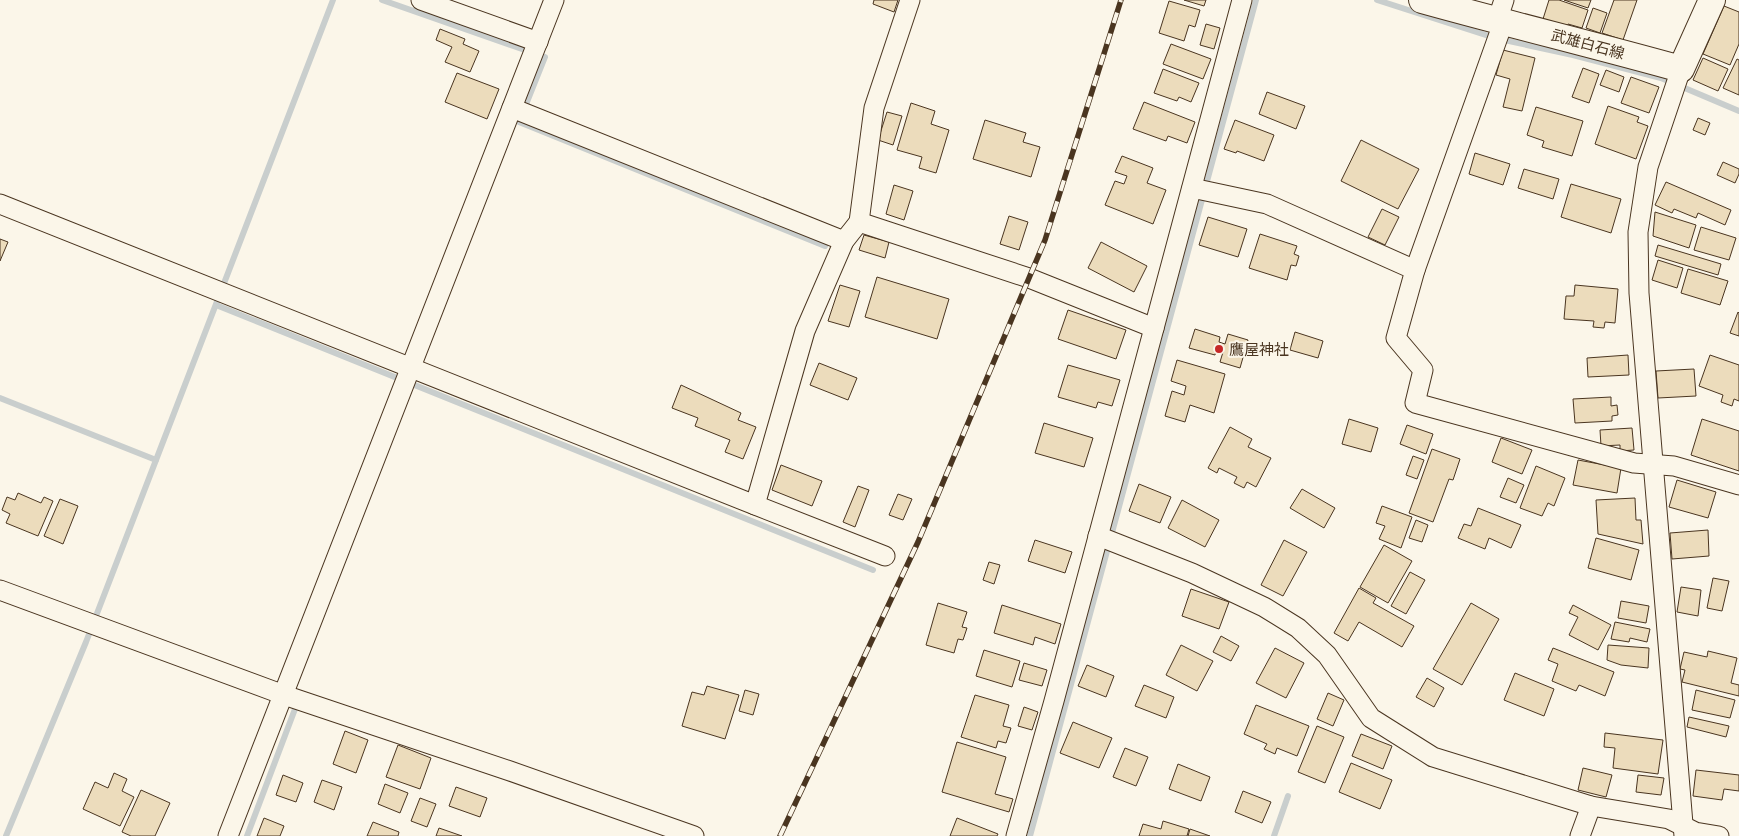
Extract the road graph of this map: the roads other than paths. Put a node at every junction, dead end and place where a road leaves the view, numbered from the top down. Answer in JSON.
{"nodes":[{"id":1,"x":421,"y":0,"type":"edge"},
{"id":2,"x":554,"y":0,"type":"edge"},
{"id":3,"x":910,"y":0,"type":"edge"},
{"id":4,"x":1242,"y":0,"type":"edge"},
{"id":5,"x":1422,"y":0,"type":"edge"},
{"id":6,"x":1712,"y":0,"type":"edge"},
{"id":7,"x":1500,"y":24,"type":"edge"},
{"id":8,"x":535,"y":49,"type":"junction"},
{"id":9,"x":1677,"y":79,"type":"junction"},
{"id":10,"x":520,"y":111,"type":"junction"},
{"id":11,"x":1200,"y":190,"type":"junction"},
{"id":12,"x":0,"y":204,"type":"edge"},
{"id":13,"x":859,"y":222,"type":"junction"},
{"id":14,"x":844,"y":241,"type":"junction"},
{"id":15,"x":1415,"y":270,"type":"junction"},
{"id":16,"x":1154,"y":328,"type":"junction"},
{"id":17,"x":408,"y":377,"type":"junction"},
{"id":18,"x":1653,"y":465,"type":"junction"},
{"id":19,"x":1739,"y":485,"type":"edge"},
{"id":20,"x":755,"y":505,"type":"junction"},
{"id":21,"x":1105,"y":539,"type":"junction"},
{"id":22,"x":885,"y":556,"type":"dead end"},
{"id":23,"x":0,"y":590,"type":"edge"},
{"id":24,"x":284,"y":695,"type":"junction"},
{"id":25,"x":1590,"y":806,"type":"junction"},
{"id":26,"x":1684,"y":831,"type":"edge"},
{"id":27,"x":228,"y":836,"type":"edge"},
{"id":28,"x":694,"y":836,"type":"edge"},
{"id":29,"x":1016,"y":836,"type":"edge"},
{"id":30,"x":1580,"y":836,"type":"edge"},
{"id":31,"x":1719,"y":836,"type":"edge"}],
"edges":[{"from":1,"to":8,"type":"street"},
{"from":2,"to":8,"type":"street"},
{"from":3,"to":13,"type":"street"},
{"from":4,"to":11,"type":"street"},
{"from":5,"to":7,"type":"main road","name":"武雄白石線"},
{"from":6,"to":9,"type":"main road"},
{"from":7,"to":9,"type":"main road","name":"武雄白石線"},
{"from":7,"to":15,"type":"street"},
{"from":8,"to":10,"type":"street"},
{"from":9,"to":18,"type":"street"},
{"from":10,"to":14,"type":"street"},
{"from":10,"to":17,"type":"street"},
{"from":11,"to":15,"type":"street"},
{"from":11,"to":16,"type":"street"},
{"from":12,"to":17,"type":"street"},
{"from":13,"to":14,"type":"street"},
{"from":13,"to":16,"type":"street"},
{"from":14,"to":20,"type":"street"},
{"from":15,"to":18,"type":"street"},
{"from":16,"to":21,"type":"street"},
{"from":17,"to":20,"type":"street"},
{"from":17,"to":24,"type":"street"},
{"from":18,"to":19,"type":"street"},
{"from":18,"to":26,"type":"street"},
{"from":20,"to":22,"type":"street"},
{"from":21,"to":25,"type":"street"},
{"from":21,"to":29,"type":"street"},
{"from":23,"to":24,"type":"street"},
{"from":24,"to":27,"type":"street"},
{"from":24,"to":28,"type":"street"},
{"from":25,"to":26,"type":"street"},
{"from":25,"to":30,"type":"street"},
{"from":26,"to":31,"type":"street"}]}
